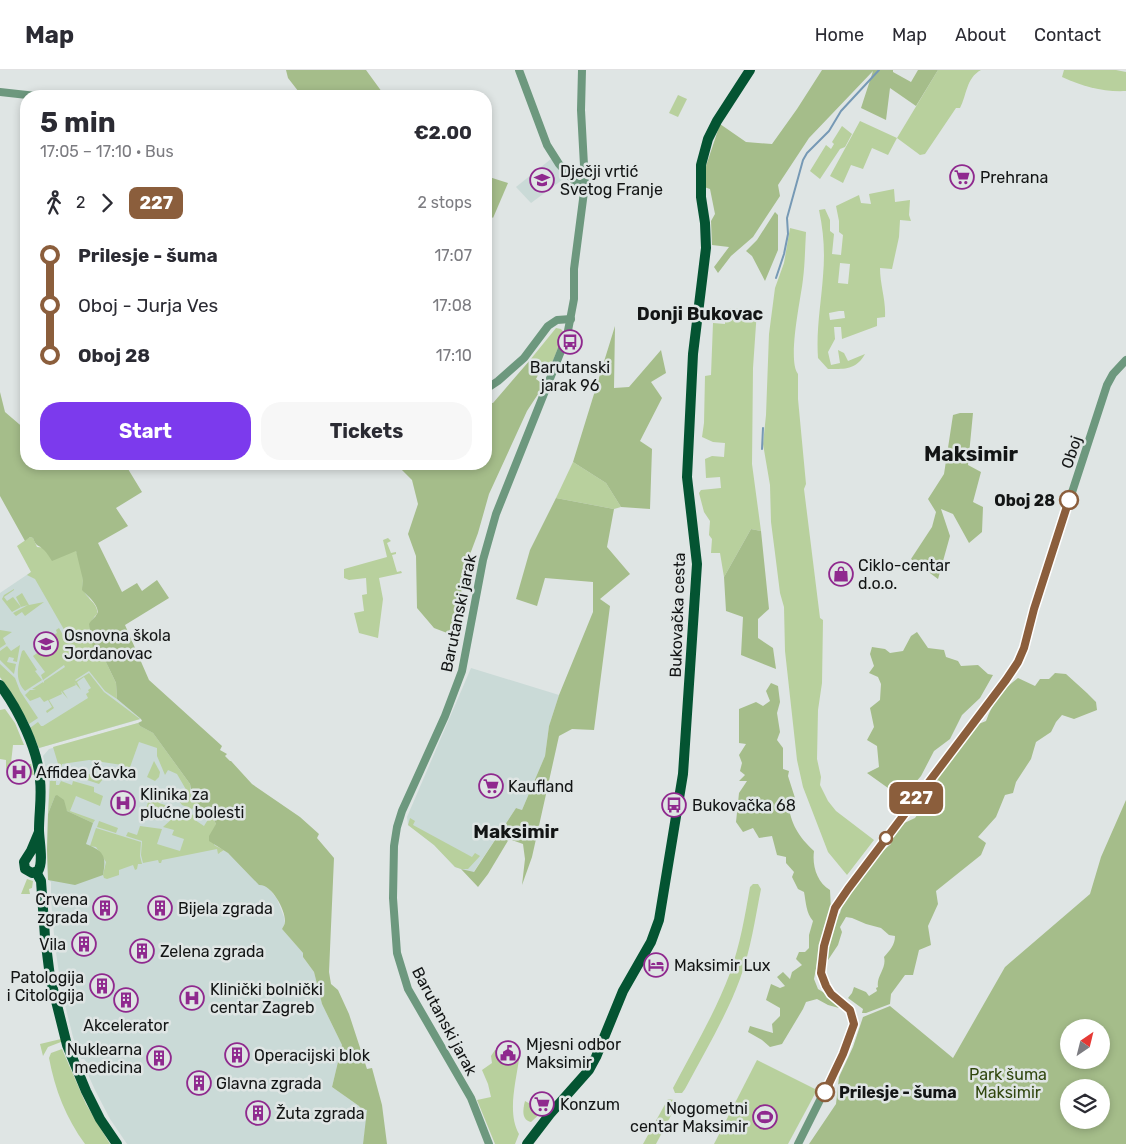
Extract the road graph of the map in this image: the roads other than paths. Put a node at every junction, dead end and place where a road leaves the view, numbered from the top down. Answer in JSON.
{"nodes":[{"id":1,"x":519,"y":70,"type":"edge"},
{"id":2,"x":582,"y":70,"type":"edge"},
{"id":3,"x":750,"y":70,"type":"edge"},
{"id":4,"x":0,"y":92,"type":"edge"},
{"id":5,"x":20,"y":94,"type":"edge"},
{"id":6,"x":584,"y":184,"type":"junction"},
{"id":7,"x":571,"y":319,"type":"junction"},
{"id":8,"x":1126,"y":360,"type":"edge"},
{"id":9,"x":492,"y":385,"type":"edge"},
{"id":10,"x":0,"y":685,"type":"edge"},
{"id":11,"x":39,"y":832,"type":"junction"},
{"id":12,"x":27,"y":857,"type":"junction"},
{"id":13,"x":41,"y":860,"type":"junction"},
{"id":14,"x":36,"y":872,"type":"junction"},
{"id":15,"x":550,"y":1114,"type":"junction"},
{"id":16,"x":117,"y":1144,"type":"edge"},
{"id":17,"x":489,"y":1144,"type":"edge"},
{"id":18,"x":519,"y":1144,"type":"edge"},
{"id":19,"x":528,"y":1144,"type":"edge"},
{"id":20,"x":798,"y":1144,"type":"edge"}],
"edges":[{"from":1,"to":6,"type":"street"},
{"from":2,"to":6,"type":"street","name":"Barutanski jarak"},
{"from":3,"to":15,"type":"main road","name":"Bukovačka cesta"},
{"from":4,"to":5,"type":"street"},
{"from":6,"to":7,"type":"street","name":"Barutanski jarak"},
{"from":7,"to":9,"type":"street"},
{"from":7,"to":17,"type":"street","name":"Barutanski jarak"},
{"from":8,"to":20,"type":"street","name":"Oboj"},
{"from":10,"to":11,"type":"main road"},
{"from":11,"to":12,"type":"main road"},
{"from":11,"to":13,"type":"main road"},
{"from":12,"to":13,"type":"main road"},
{"from":12,"to":14,"type":"main road"},
{"from":13,"to":14,"type":"main road"},
{"from":14,"to":16,"type":"main road"},
{"from":15,"to":18,"type":"main road","name":"Bukovačka cesta"},
{"from":15,"to":19,"type":"main road","name":"Bukovačka cesta"}]}
